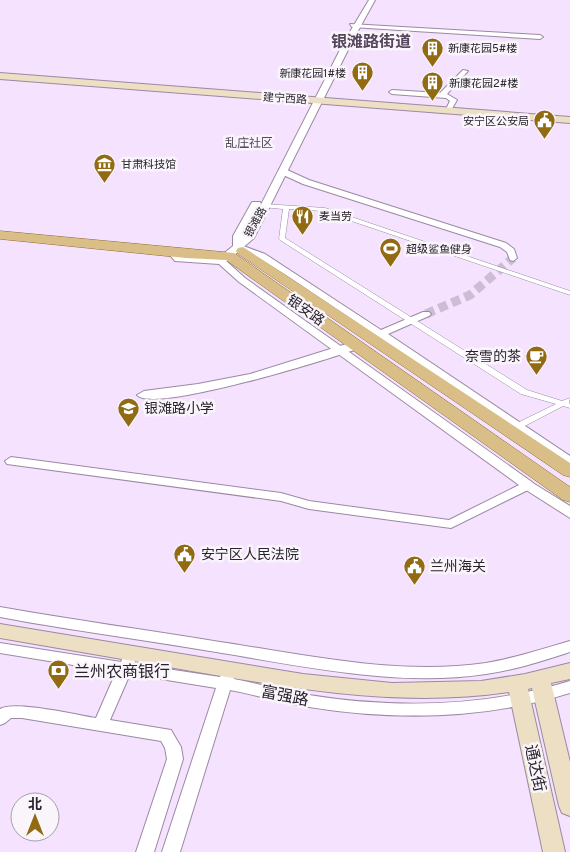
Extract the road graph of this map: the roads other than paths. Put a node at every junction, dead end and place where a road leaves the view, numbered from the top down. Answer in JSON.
{"nodes":[{"id":1,"x":364,"y":0,"type":"edge"},
{"id":2,"x":372,"y":0,"type":"edge"},
{"id":3,"x":355,"y":25,"type":"junction"},
{"id":4,"x":540,"y":37,"type":"dead end"},
{"id":5,"x":466,"y":71,"type":"dead end"},
{"id":6,"x":0,"y":78,"type":"edge"},
{"id":7,"x":392,"y":92,"type":"dead end"},
{"id":8,"x":441,"y":96,"type":"junction"},
{"id":9,"x":312,"y":102,"type":"junction"},
{"id":10,"x":448,"y":111,"type":"junction"},
{"id":11,"x":570,"y":122,"type":"edge"},
{"id":12,"x":282,"y":171,"type":"junction"},
{"id":13,"x":276,"y":182,"type":"junction"},
{"id":14,"x":306,"y":182,"type":"junction"},
{"id":15,"x":264,"y":206,"type":"junction"},
{"id":16,"x":286,"y":207,"type":"junction"},
{"id":17,"x":0,"y":227,"type":"edge"},
{"id":18,"x":0,"y":235,"type":"edge"},
{"id":19,"x":229,"y":255,"type":"junction"},
{"id":20,"x":513,"y":258,"type":"dead end"},
{"id":21,"x":570,"y":293,"type":"edge"},
{"id":22,"x":426,"y":314,"type":"tunnel mouth"},
{"id":23,"x":412,"y":320,"type":"junction"},
{"id":24,"x":380,"y":334,"type":"junction"},
{"id":25,"x":348,"y":348,"type":"junction"},
{"id":26,"x":144,"y":396,"type":"dead end"},
{"id":27,"x":568,"y":403,"type":"edge"},
{"id":28,"x":518,"y":426,"type":"junction"},
{"id":29,"x":570,"y":461,"type":"edge"},
{"id":30,"x":11,"y":462,"type":"dead end"},
{"id":31,"x":570,"y":471,"type":"edge"},
{"id":32,"x":528,"y":485,"type":"junction"},
{"id":33,"x":570,"y":496,"type":"edge"},
{"id":34,"x":570,"y":513,"type":"edge"},
{"id":35,"x":0,"y":612,"type":"edge"},
{"id":36,"x":0,"y":631,"type":"edge"},
{"id":37,"x":570,"y":646,"type":"edge"},
{"id":38,"x":0,"y":648,"type":"edge"},
{"id":39,"x":128,"y":661,"type":"junction"},
{"id":40,"x":520,"y":663,"type":"junction"},
{"id":41,"x":570,"y":671,"type":"edge"},
{"id":42,"x":227,"y":677,"type":"junction"},
{"id":43,"x":570,"y":687,"type":"edge"},
{"id":44,"x":530,"y":689,"type":"junction"},
{"id":45,"x":0,"y":718,"type":"edge"},
{"id":46,"x":101,"y":724,"type":"junction"},
{"id":47,"x":570,"y":806,"type":"edge"},
{"id":48,"x":144,"y":852,"type":"edge"},
{"id":49,"x":171,"y":852,"type":"edge"},
{"id":50,"x":554,"y":852,"type":"edge"}],
"edges":[{"from":1,"to":3,"type":"street"},
{"from":2,"to":3,"type":"street"},
{"from":3,"to":4,"type":"street"},
{"from":3,"to":9,"type":"street"},
{"from":5,"to":8,"type":"street"},
{"from":6,"to":9,"type":"main road","name":"建宁西路"},
{"from":7,"to":8,"type":"street"},
{"from":8,"to":10,"type":"street"},
{"from":9,"to":10,"type":"main road","name":"建宁西路"},
{"from":9,"to":11,"type":"main road","name":"建宁西路"},
{"from":9,"to":12,"type":"street","name":"银滩路"},
{"from":9,"to":19,"type":"street","name":"银滩路"},
{"from":10,"to":11,"type":"main road","name":"建宁西路"},
{"from":12,"to":13,"type":"street","name":"银滩路"},
{"from":12,"to":14,"type":"street"},
{"from":13,"to":14,"type":"street"},
{"from":13,"to":15,"type":"street","name":"银滩路"},
{"from":14,"to":20,"type":"street"},
{"from":15,"to":16,"type":"street"},
{"from":15,"to":19,"type":"street","name":"银滩路"},
{"from":16,"to":21,"type":"street"},
{"from":16,"to":23,"type":"street"},
{"from":17,"to":19,"type":"main road"},
{"from":18,"to":19,"type":"main road"},
{"from":19,"to":24,"type":"street"},
{"from":19,"to":25,"type":"main road","name":"银安路"},
{"from":19,"to":31,"type":"main road","name":"银安路"},
{"from":22,"to":23,"type":"street"},
{"from":23,"to":24,"type":"street"},
{"from":23,"to":27,"type":"street"},
{"from":24,"to":28,"type":"street"},
{"from":25,"to":26,"type":"street"},
{"from":25,"to":32,"type":"street"},
{"from":25,"to":33,"type":"main road","name":"银安路"},
{"from":27,"to":28,"type":"street"},
{"from":28,"to":29,"type":"street"},
{"from":30,"to":32,"type":"street"},
{"from":32,"to":34,"type":"street"},
{"from":35,"to":40,"type":"street"},
{"from":36,"to":39,"type":"main road","name":"富强路"},
{"from":37,"to":40,"type":"street"},
{"from":38,"to":39,"type":"street","name":"富强路"},
{"from":39,"to":42,"type":"main road","name":"富强路"},
{"from":39,"to":46,"type":"street"},
{"from":40,"to":44,"type":"street"},
{"from":41,"to":44,"type":"main road","name":"富强路"},
{"from":42,"to":44,"type":"main road","name":"富强路"},
{"from":42,"to":49,"type":"street"},
{"from":43,"to":44,"type":"street","name":"富强路"},
{"from":44,"to":47,"type":"main road","name":"通达街"},
{"from":44,"to":50,"type":"main road","name":"通达街"},
{"from":45,"to":46,"type":"street"},
{"from":46,"to":48,"type":"street"}]}
